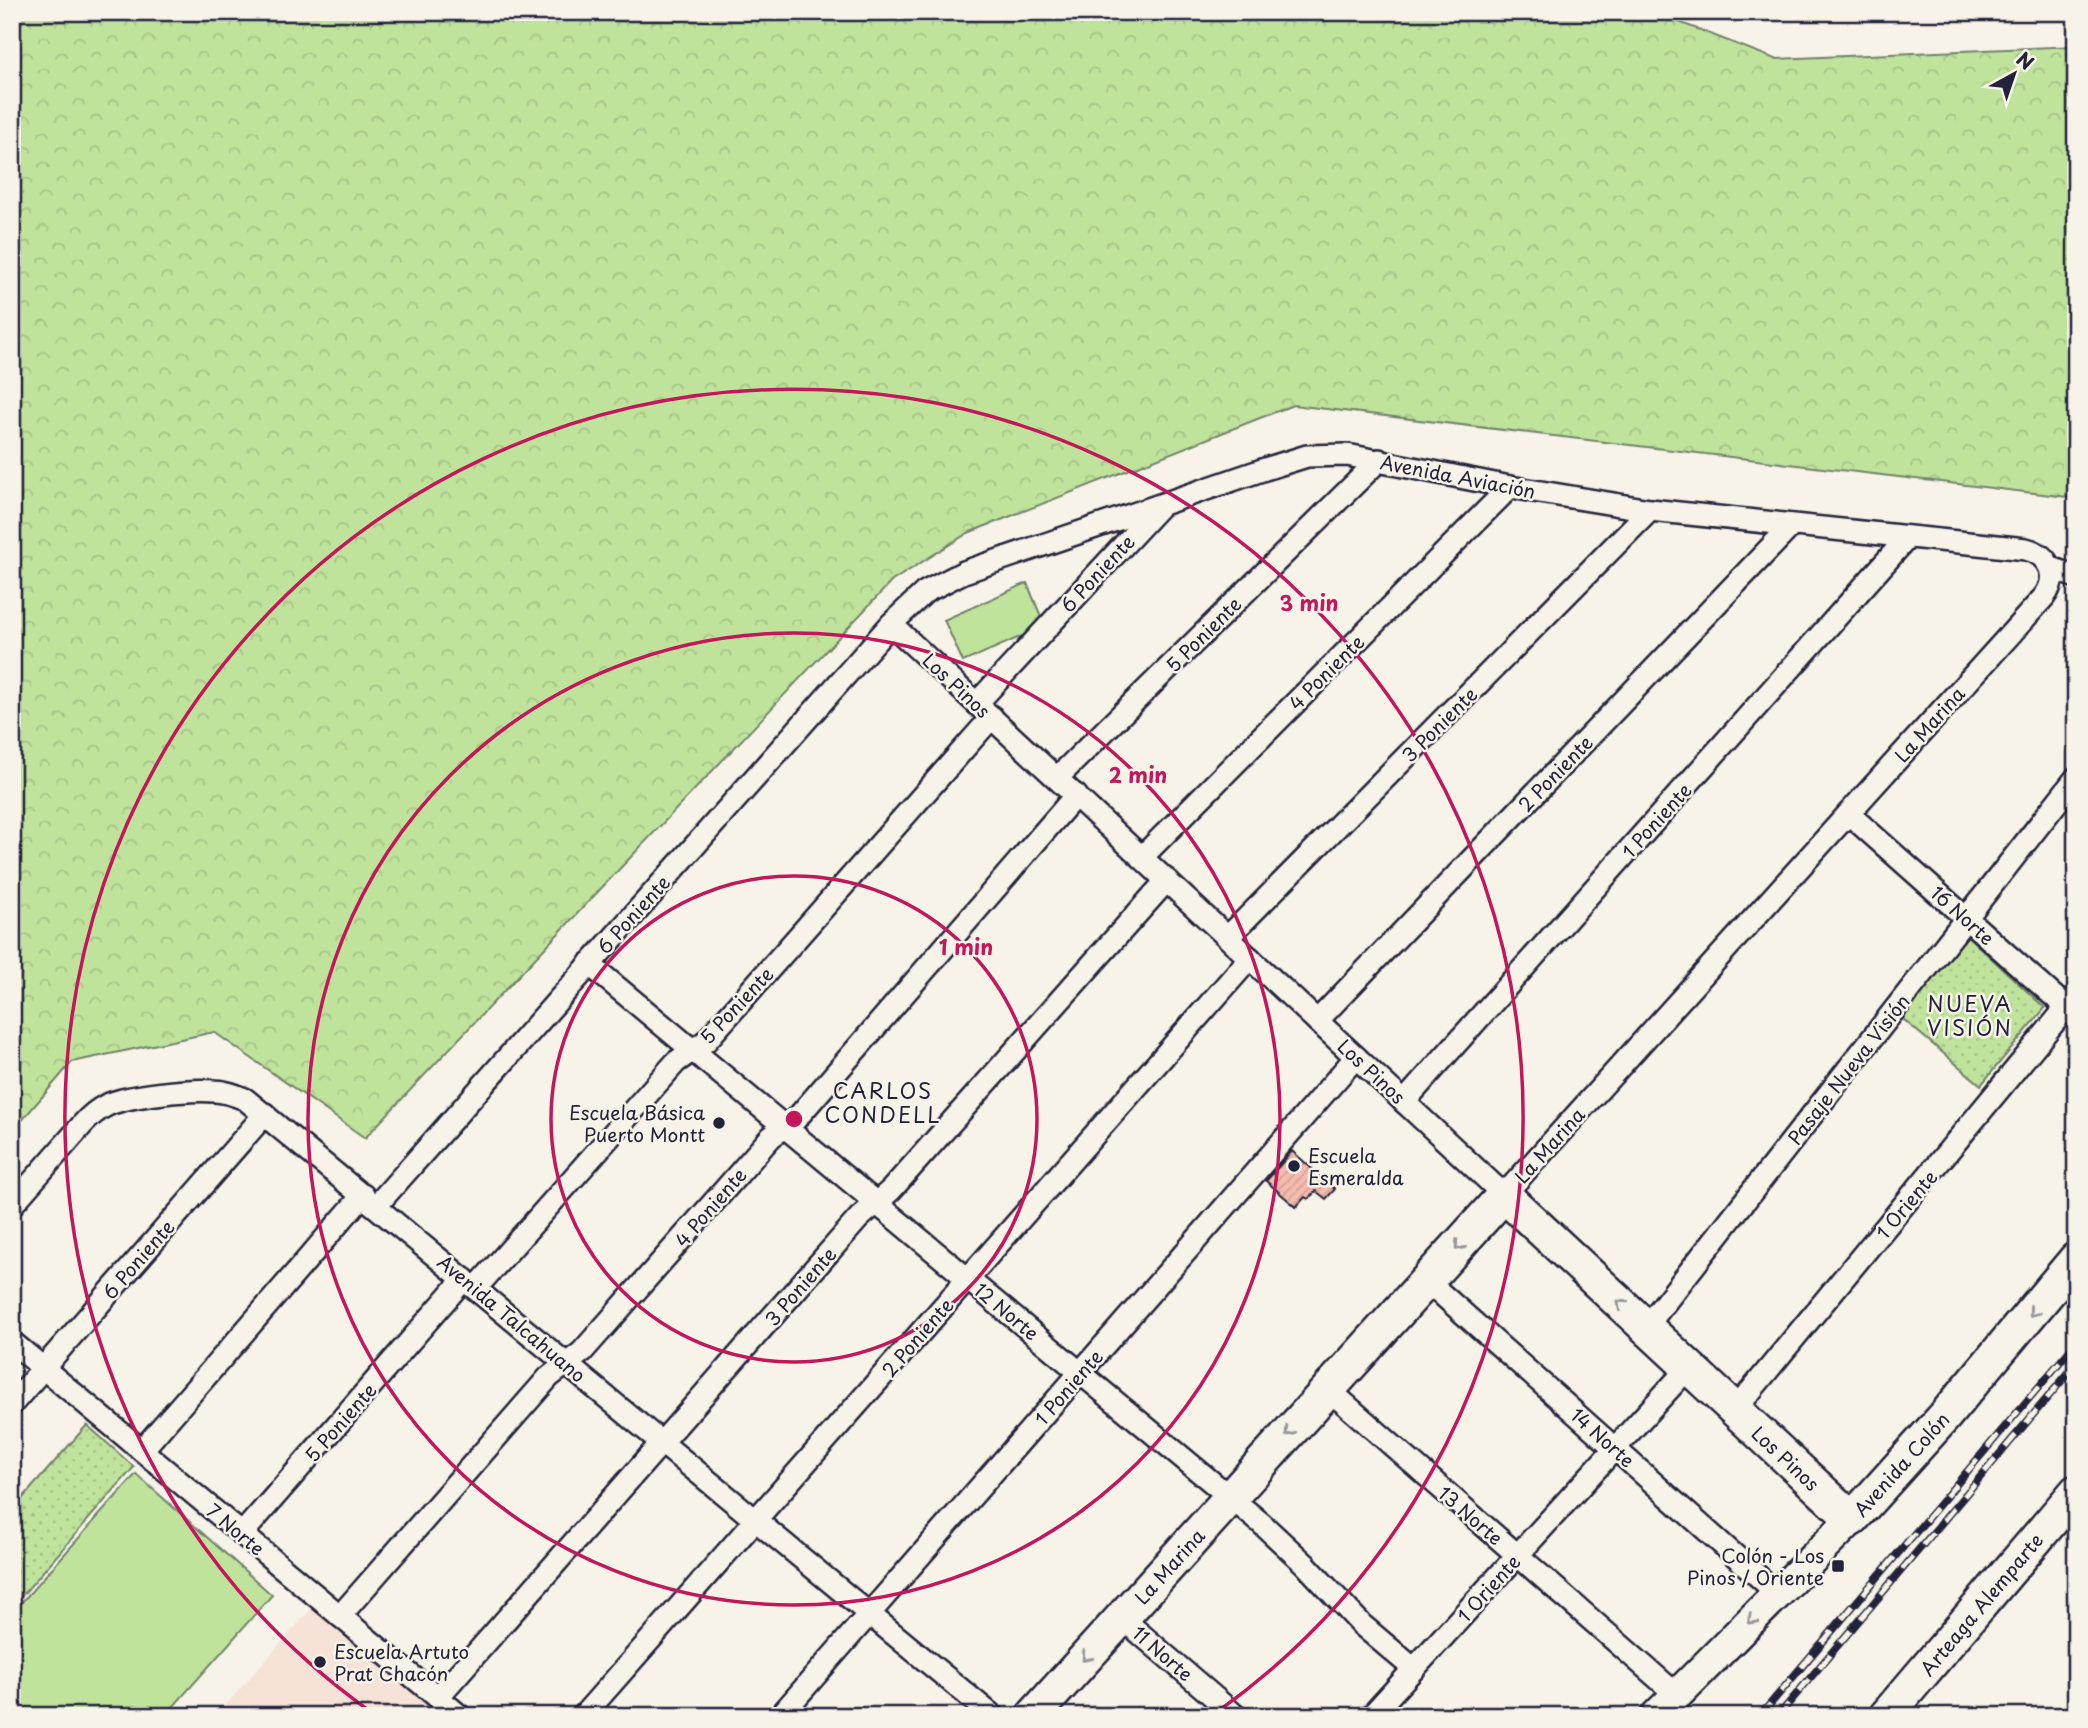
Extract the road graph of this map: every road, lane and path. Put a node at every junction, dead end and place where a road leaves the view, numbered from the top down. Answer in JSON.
{"nodes":[{"id":1,"x":1379,"y":460,"type":"junction"},
{"id":2,"x":1510,"y":487,"type":"junction"},
{"id":3,"x":1161,"y":505,"type":"junction"},
{"id":4,"x":1650,"y":510,"type":"junction"},
{"id":5,"x":1792,"y":525,"type":"junction"},
{"id":6,"x":1908,"y":537,"type":"junction"},
{"id":7,"x":2051,"y":568,"type":"junction"},
{"id":8,"x":2076,"y":577,"type":"edge"},
{"id":9,"x":891,"y":624,"type":"junction"},
{"id":10,"x":984,"y":710,"type":"junction"},
{"id":11,"x":1058,"y":778,"type":"junction"},
{"id":12,"x":2076,"y":778,"type":"edge"},
{"id":13,"x":1076,"y":795,"type":"junction"},
{"id":14,"x":1849,"y":814,"type":"junction"},
{"id":15,"x":1142,"y":857,"type":"junction"},
{"id":16,"x":1167,"y":880,"type":"junction"},
{"id":17,"x":1966,"y":917,"type":"junction"},
{"id":18,"x":1228,"y":937,"type":"junction"},
{"id":19,"x":1250,"y":958,"type":"junction"},
{"id":20,"x":589,"y":964,"type":"junction"},
{"id":21,"x":2073,"y":1007,"type":"edge"},
{"id":22,"x":1317,"y":1021,"type":"junction"},
{"id":23,"x":692,"y":1050,"type":"junction"},
{"id":24,"x":1356,"y":1057,"type":"junction"},
{"id":25,"x":1404,"y":1102,"type":"junction"},
{"id":26,"x":265,"y":1114,"type":"junction"},
{"id":27,"x":785,"y":1127,"type":"junction"},
{"id":28,"x":1504,"y":1195,"type":"junction"},
{"id":29,"x":370,"y":1200,"type":"junction"},
{"id":30,"x":877,"y":1203,"type":"junction"},
{"id":31,"x":12,"y":1205,"type":"edge"},
{"id":32,"x":2076,"y":1259,"type":"edge"},
{"id":33,"x":968,"y":1279,"type":"junction"},
{"id":34,"x":1427,"y":1281,"type":"junction"},
{"id":35,"x":470,"y":1284,"type":"junction"},
{"id":36,"x":1646,"y":1327,"type":"junction"},
{"id":37,"x":12,"y":1342,"type":"edge"},
{"id":38,"x":567,"y":1364,"type":"junction"},
{"id":39,"x":1689,"y":1367,"type":"junction"},
{"id":40,"x":43,"y":1368,"type":"junction"},
{"id":41,"x":1080,"y":1372,"type":"junction"},
{"id":42,"x":1328,"y":1389,"type":"junction"},
{"id":43,"x":12,"y":1404,"type":"edge"},
{"id":44,"x":1735,"y":1410,"type":"junction"},
{"id":45,"x":662,"y":1442,"type":"junction"},
{"id":46,"x":1615,"y":1448,"type":"junction"},
{"id":47,"x":142,"y":1450,"type":"junction"},
{"id":48,"x":2076,"y":1492,"type":"edge"},
{"id":49,"x":1231,"y":1497,"type":"junction"},
{"id":50,"x":755,"y":1519,"type":"junction"},
{"id":51,"x":1852,"y":1519,"type":"junction"},
{"id":52,"x":242,"y":1534,"type":"junction"},
{"id":53,"x":1517,"y":1556,"type":"junction"},
{"id":54,"x":1778,"y":1594,"type":"junction"},
{"id":55,"x":869,"y":1613,"type":"junction"},
{"id":56,"x":340,"y":1616,"type":"junction"},
{"id":57,"x":1122,"y":1618,"type":"junction"},
{"id":58,"x":1414,"y":1669,"type":"junction"},
{"id":59,"x":438,"y":1697,"type":"junction"},
{"id":60,"x":1666,"y":1705,"type":"edge"},
{"id":61,"x":1887,"y":1715,"type":"edge"},
{"id":62,"x":460,"y":1716,"type":"edge"},
{"id":63,"x":583,"y":1716,"type":"edge"},
{"id":64,"x":780,"y":1716,"type":"edge"},
{"id":65,"x":993,"y":1716,"type":"edge"},
{"id":66,"x":1033,"y":1716,"type":"edge"},
{"id":67,"x":1236,"y":1716,"type":"edge"},
{"id":68,"x":1371,"y":1716,"type":"edge"}],
"edges":[{"from":1,"to":2,"type":"street","name":"Avenida Aviación"},
{"from":1,"to":3,"type":"street","name":"Avenida Aviación"},
{"from":1,"to":11,"type":"street","name":"5 Poniente"},
{"from":2,"to":4,"type":"street","name":"Avenida Aviación"},
{"from":2,"to":15,"type":"street","name":"4 Poniente"},
{"from":3,"to":9,"type":"street","name":"Avenida Aviación"},
{"from":3,"to":10,"type":"street","name":"6 Poniente"},
{"from":4,"to":5,"type":"street","name":"Avenida Aviación"},
{"from":4,"to":18,"type":"street","name":"3 Poniente"},
{"from":5,"to":6,"type":"street","name":"Avenida Aviación"},
{"from":5,"to":22,"type":"street","name":"2 Poniente"},
{"from":6,"to":7,"type":"street","name":"Avenida Aviación"},
{"from":6,"to":25,"type":"street","name":"1 Poniente"},
{"from":7,"to":8,"type":"street","name":"Avenida Aviación"},
{"from":7,"to":14,"type":"street","name":"La Marina"},
{"from":9,"to":10,"type":"street","name":"Los Pinos"},
{"from":9,"to":20,"type":"street","name":"6 Poniente"},
{"from":10,"to":11,"type":"street","name":"Los Pinos"},
{"from":10,"to":23,"type":"street","name":"5 Poniente"},
{"from":11,"to":13,"type":"street","name":"Los Pinos"},
{"from":12,"to":17,"type":"street","name":"Pasaje Nueva Visión"},
{"from":13,"to":15,"type":"street","name":"Los Pinos"},
{"from":13,"to":27,"type":"street","name":"4 Poniente"},
{"from":14,"to":17,"type":"street","name":"16 Norte"},
{"from":14,"to":28,"type":"street","name":"La Marina"},
{"from":15,"to":16,"type":"street","name":"Los Pinos"},
{"from":16,"to":18,"type":"street","name":"Los Pinos"},
{"from":16,"to":30,"type":"street","name":"3 Poniente"},
{"from":17,"to":21,"type":"street","name":"16 Norte"},
{"from":17,"to":36,"type":"street","name":"Pasaje Nueva Visión"},
{"from":18,"to":19,"type":"street","name":"Los Pinos"},
{"from":19,"to":22,"type":"street","name":"Los Pinos"},
{"from":19,"to":33,"type":"street","name":"2 Poniente"},
{"from":20,"to":23,"type":"street","name":"12 Norte"},
{"from":20,"to":29,"type":"street","name":"6 Poniente"},
{"from":21,"to":44,"type":"street","name":"1 Oriente"},
{"from":22,"to":24,"type":"street","name":"Los Pinos"},
{"from":23,"to":27,"type":"street","name":"12 Norte"},
{"from":23,"to":35,"type":"street","name":"5 Poniente"},
{"from":24,"to":25,"type":"street","name":"Los Pinos"},
{"from":24,"to":41,"type":"street","name":"1 Poniente"},
{"from":25,"to":28,"type":"street","name":"Los Pinos"},
{"from":26,"to":29,"type":"street","name":"Avenida Talcahuano"},
{"from":26,"to":31,"type":"street","name":"Avenida Talcahuano"},
{"from":26,"to":40,"type":"street","name":"6 Poniente"},
{"from":27,"to":30,"type":"street","name":"12 Norte"},
{"from":27,"to":38,"type":"street","name":"4 Poniente"},
{"from":28,"to":34,"type":"main road","name":"La Marina","one_way":true},
{"from":36,"to":28,"type":"main road","name":"Los Pinos","one_way":true},
{"from":29,"to":35,"type":"street","name":"Avenida Talcahuano"},
{"from":29,"to":47,"type":"street","name":"6 Poniente"},
{"from":30,"to":33,"type":"street","name":"12 Norte"},
{"from":30,"to":45,"type":"street","name":"3 Poniente"},
{"from":32,"to":51,"type":"main road","name":"Avenida Colón","one_way":true},
{"from":33,"to":41,"type":"street","name":"12 Norte"},
{"from":33,"to":50,"type":"street","name":"2 Poniente"},
{"from":34,"to":42,"type":"main road","name":"La Marina"},
{"from":34,"to":46,"type":"street","name":"14 Norte"},
{"from":35,"to":38,"type":"street","name":"Avenida Talcahuano"},
{"from":35,"to":52,"type":"street","name":"5 Poniente"},
{"from":36,"to":39,"type":"main road","name":"Los Pinos"},
{"from":37,"to":40,"type":"street","name":"7 Norte"},
{"from":38,"to":45,"type":"street","name":"Avenida Talcahuano"},
{"from":38,"to":56,"type":"street","name":"4 Poniente"},
{"from":39,"to":44,"type":"main road","name":"Los Pinos"},
{"from":39,"to":46,"type":"street","name":"1 Oriente"},
{"from":40,"to":43,"type":"street","name":"6 Poniente"},
{"from":40,"to":47,"type":"street","name":"7 Norte"},
{"from":41,"to":49,"type":"street","name":"12 Norte"},
{"from":41,"to":55,"type":"street","name":"1 Poniente"},
{"from":42,"to":49,"type":"main road","name":"La Marina","one_way":true},
{"from":42,"to":53,"type":"street","name":"13 Norte"},
{"from":44,"to":51,"type":"main road","name":"Los Pinos"},
{"from":45,"to":50,"type":"street","name":"Avenida Talcahuano"},
{"from":45,"to":59,"type":"street","name":"3 Poniente"},
{"from":46,"to":53,"type":"street","name":"1 Oriente"},
{"from":46,"to":54,"type":"street","name":"14 Norte"},
{"from":47,"to":52,"type":"street","name":"7 Norte"},
{"from":48,"to":61,"type":"main road","name":"Arteaga Alemparte"},
{"from":49,"to":57,"type":"main road","name":"La Marina"},
{"from":49,"to":58,"type":"street","name":"12 Norte"},
{"from":50,"to":55,"type":"street","name":"Avenida Talcahuano"},
{"from":50,"to":63,"type":"street","name":"2 Poniente"},
{"from":51,"to":54,"type":"street","name":"Avenida Colón"},
{"from":52,"to":56,"type":"street","name":"7 Norte"},
{"from":53,"to":58,"type":"street","name":"1 Oriente"},
{"from":53,"to":60,"type":"street","name":"13 Norte"},
{"from":54,"to":60,"type":"street","name":"Avenida Colón","one_way":true},
{"from":55,"to":64,"type":"street","name":"1 Poniente"},
{"from":55,"to":65,"type":"street","name":"Avenida Talcahuano"},
{"from":56,"to":59,"type":"street","name":"7 Norte"},
{"from":57,"to":66,"type":"main road","name":"La Marina","one_way":true},
{"from":57,"to":67,"type":"street","name":"11 Norte"},
{"from":58,"to":68,"type":"street","name":"1 Oriente"},
{"from":59,"to":62,"type":"street","name":"7 Norte"}]}
